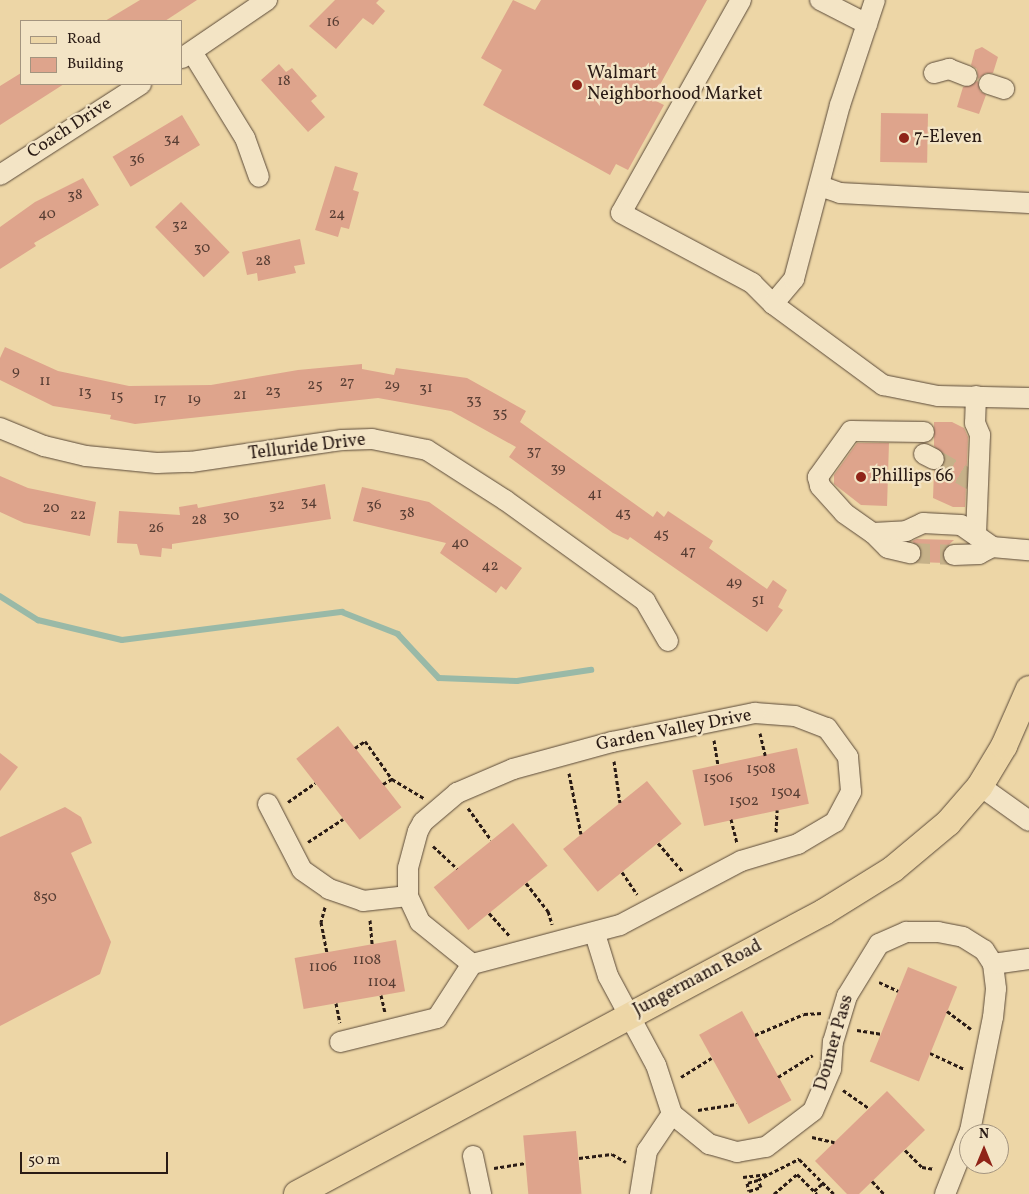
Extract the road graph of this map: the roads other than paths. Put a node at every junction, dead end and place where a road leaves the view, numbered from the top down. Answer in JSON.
{"nodes":[{"id":1,"x":267,"y":0,"type":"edge"},
{"id":2,"x":741,"y":0,"type":"edge"},
{"id":3,"x":820,"y":0,"type":"edge"},
{"id":4,"x":874,"y":0,"type":"edge"},
{"id":5,"x":867,"y":24,"type":"junction"},
{"id":6,"x":186,"y":55,"type":"edge"},
{"id":7,"x":934,"y":72,"type":"dead end"},
{"id":8,"x":967,"y":76,"type":"dead end"},
{"id":9,"x":139,"y":85,"type":"edge"},
{"id":10,"x":0,"y":175,"type":"edge"},
{"id":11,"x":259,"y":177,"type":"dead end"},
{"id":12,"x":820,"y":186,"type":"junction"},
{"id":13,"x":1029,"y":203,"type":"edge"},
{"id":14,"x":773,"y":304,"type":"junction"},
{"id":15,"x":976,"y":396,"type":"junction"},
{"id":16,"x":1029,"y":398,"type":"edge"},
{"id":17,"x":0,"y":428,"type":"edge"},
{"id":18,"x":924,"y":432,"type":"dead end"},
{"id":19,"x":873,"y":533,"type":"junction"},
{"id":20,"x":984,"y":541,"type":"junction"},
{"id":21,"x":1029,"y":550,"type":"edge"},
{"id":22,"x":910,"y":553,"type":"tunnel mouth"},
{"id":23,"x":954,"y":555,"type":"tunnel mouth"},
{"id":24,"x":668,"y":641,"type":"dead end"},
{"id":25,"x":1029,"y":689,"type":"edge"},
{"id":26,"x":980,"y":786,"type":"junction"},
{"id":27,"x":270,"y":808,"type":"road end"},
{"id":28,"x":1029,"y":821,"type":"edge"},
{"id":29,"x":408,"y":896,"type":"junction"},
{"id":30,"x":596,"y":934,"type":"junction"},
{"id":31,"x":1029,"y":959,"type":"edge"},
{"id":32,"x":472,"y":964,"type":"junction"},
{"id":33,"x":993,"y":964,"type":"junction"},
{"id":34,"x":628,"y":1017,"type":"junction"},
{"id":35,"x":340,"y":1042,"type":"dead end"},
{"id":36,"x":672,"y":1114,"type":"junction"},
{"id":37,"x":474,"y":1163,"type":"road end"},
{"id":38,"x":297,"y":1194,"type":"edge"},
{"id":39,"x":481,"y":1194,"type":"edge"},
{"id":40,"x":640,"y":1194,"type":"edge"},
{"id":41,"x":945,"y":1194,"type":"edge"}],
"edges":[{"from":1,"to":6,"type":"street"},
{"from":2,"to":14,"type":"street"},
{"from":3,"to":5,"type":"street"},
{"from":4,"to":5,"type":"street"},
{"from":5,"to":12,"type":"street"},
{"from":6,"to":11,"type":"street"},
{"from":7,"to":8,"type":"street"},
{"from":9,"to":10,"type":"street","name":"Coach Drive"},
{"from":12,"to":13,"type":"street"},
{"from":12,"to":14,"type":"street"},
{"from":14,"to":15,"type":"street"},
{"from":15,"to":16,"type":"street"},
{"from":15,"to":20,"type":"street"},
{"from":17,"to":24,"type":"street","name":"Telluride Drive"},
{"from":18,"to":19,"type":"street"},
{"from":19,"to":20,"type":"street"},
{"from":19,"to":22,"type":"street"},
{"from":20,"to":21,"type":"street"},
{"from":20,"to":23,"type":"street"},
{"from":25,"to":26,"type":"main road","name":"Jungermann Road"},
{"from":26,"to":28,"type":"street"},
{"from":26,"to":34,"type":"main road","name":"Jungermann Road"},
{"from":27,"to":29,"type":"street"},
{"from":29,"to":30,"type":"street","name":"Garden Valley Drive"},
{"from":29,"to":32,"type":"street","name":"Garden Valley Drive"},
{"from":30,"to":32,"type":"street","name":"Garden Valley Drive"},
{"from":30,"to":34,"type":"street"},
{"from":31,"to":33,"type":"street"},
{"from":32,"to":35,"type":"street"},
{"from":33,"to":36,"type":"street","name":"Donner Pass"},
{"from":33,"to":41,"type":"street"},
{"from":34,"to":36,"type":"street","name":"Donner Pass"},
{"from":34,"to":38,"type":"main road","name":"Jungermann Road"},
{"from":36,"to":40,"type":"street"},
{"from":37,"to":39,"type":"street"}]}
